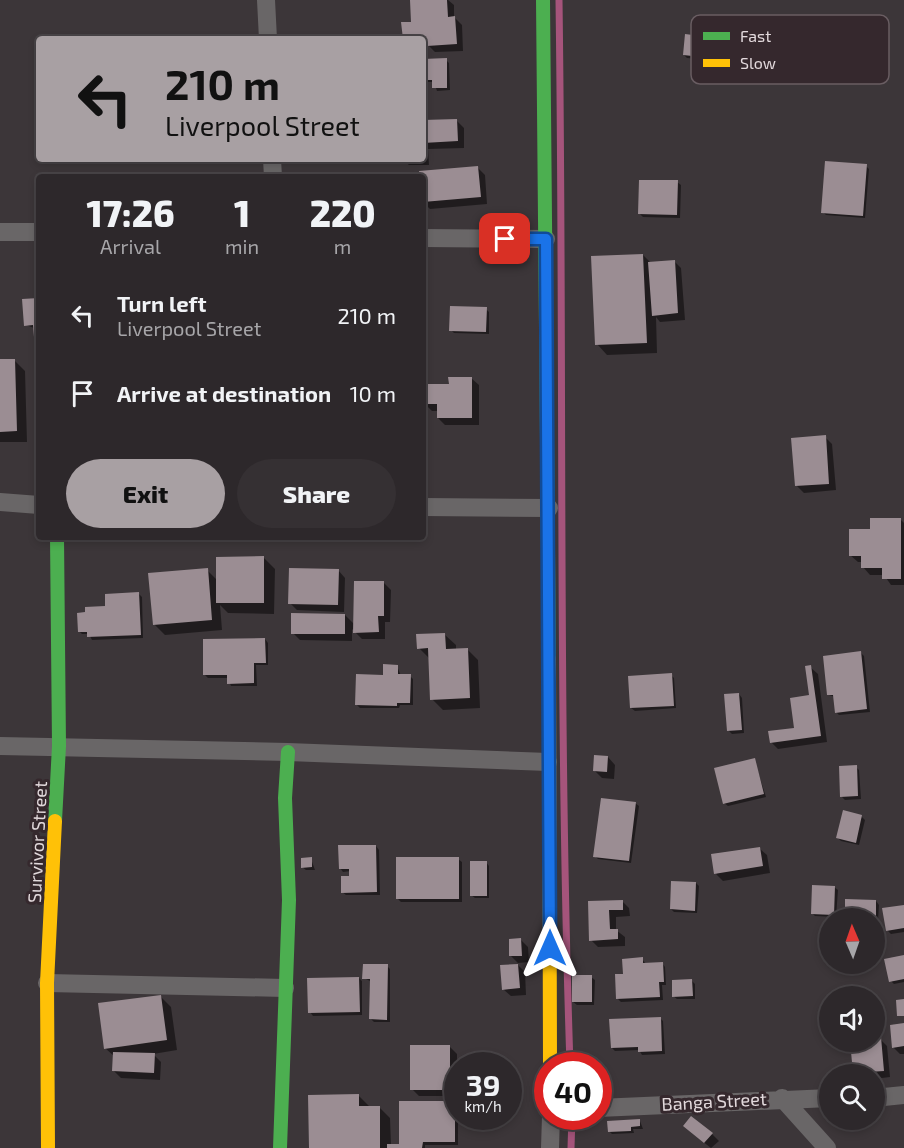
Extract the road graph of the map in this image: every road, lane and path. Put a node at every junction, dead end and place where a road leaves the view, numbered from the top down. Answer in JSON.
{"nodes":[{"id":1,"x":266,"y":0,"type":"edge"},
{"id":2,"x":543,"y":0,"type":"edge"},
{"id":3,"x":268,"y":36,"type":"edge"},
{"id":4,"x":0,"y":232,"type":"edge"},
{"id":5,"x":36,"y":232,"type":"edge"},
{"id":6,"x":426,"y":238,"type":"edge"},
{"id":7,"x":546,"y":239,"type":"junction"},
{"id":8,"x":0,"y":502,"type":"edge"},
{"id":9,"x":36,"y":504,"type":"edge"},
{"id":10,"x":426,"y":507,"type":"edge"},
{"id":11,"x":549,"y":508,"type":"junction"},
{"id":12,"x":57,"y":540,"type":"edge"},
{"id":13,"x":0,"y":746,"type":"edge"},
{"id":14,"x":60,"y":746,"type":"junction"},
{"id":15,"x":288,"y":752,"type":"junction"},
{"id":16,"x":548,"y":762,"type":"junction"},
{"id":17,"x":48,"y":983,"type":"junction"},
{"id":18,"x":285,"y":988,"type":"junction"},
{"id":19,"x":550,"y":1052,"type":"edge"},
{"id":20,"x":904,"y":1095,"type":"edge"},
{"id":21,"x":885,"y":1097,"type":"edge"},
{"id":22,"x":782,"y":1098,"type":"junction"},
{"id":23,"x":819,"y":1098,"type":"edge"},
{"id":24,"x":612,"y":1107,"type":"edge"},
{"id":25,"x":551,"y":1130,"type":"edge"},
{"id":26,"x":48,"y":1148,"type":"edge"},
{"id":27,"x":280,"y":1148,"type":"edge"},
{"id":28,"x":550,"y":1148,"type":"edge"},
{"id":29,"x":827,"y":1148,"type":"edge"}],
"edges":[{"from":1,"to":3,"type":"street"},
{"from":2,"to":7,"type":"street"},
{"from":4,"to":5,"type":"street"},
{"from":6,"to":7,"type":"street"},
{"from":7,"to":11,"type":"street"},
{"from":8,"to":9,"type":"street"},
{"from":10,"to":11,"type":"street"},
{"from":11,"to":16,"type":"street"},
{"from":12,"to":14,"type":"street","name":"Survivor Street"},
{"from":13,"to":14,"type":"street"},
{"from":14,"to":15,"type":"street"},
{"from":14,"to":17,"type":"street","name":"Survivor Street"},
{"from":15,"to":16,"type":"street"},
{"from":15,"to":18,"type":"street"},
{"from":16,"to":19,"type":"street"},
{"from":17,"to":18,"type":"street"},
{"from":17,"to":26,"type":"street","name":"Survivor Street"},
{"from":18,"to":27,"type":"street"},
{"from":20,"to":21,"type":"street"},
{"from":22,"to":23,"type":"street","name":"Banga Street"},
{"from":22,"to":24,"type":"street","name":"Banga Street"},
{"from":22,"to":29,"type":"street"},
{"from":25,"to":28,"type":"street"}]}
